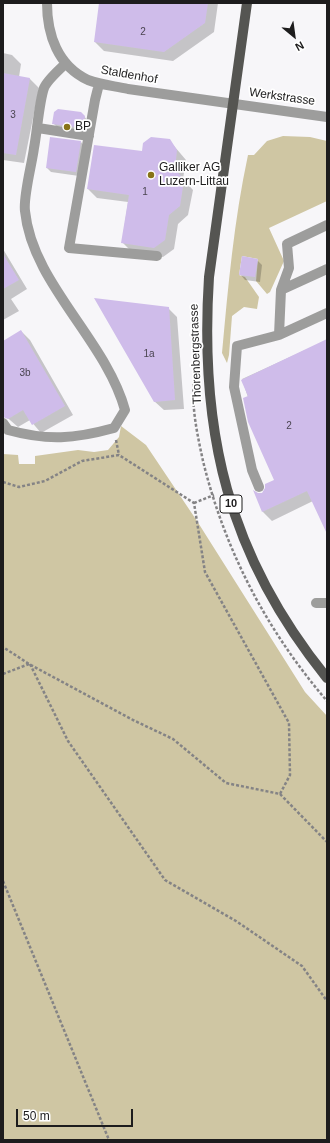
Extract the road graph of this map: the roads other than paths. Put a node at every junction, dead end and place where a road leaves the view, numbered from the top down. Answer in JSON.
{"nodes":[{"id":1,"x":47,"y":3,"type":"edge"},
{"id":2,"x":248,"y":3,"type":"edge"},
{"id":3,"x":66,"y":63,"type":"junction"},
{"id":4,"x":99,"y":84,"type":"junction"},
{"id":5,"x":234,"y":104,"type":"junction"},
{"id":6,"x":327,"y":116,"type":"edge"},
{"id":7,"x":38,"y":128,"type":"junction"},
{"id":8,"x":89,"y":136,"type":"junction"},
{"id":9,"x":327,"y":225,"type":"edge"},
{"id":10,"x":157,"y":256,"type":"dead end"},
{"id":11,"x":327,"y":268,"type":"edge"},
{"id":12,"x":281,"y":290,"type":"junction"},
{"id":13,"x":327,"y":313,"type":"edge"},
{"id":14,"x":279,"y":335,"type":"junction"},
{"id":15,"x":3,"y":423,"type":"edge"},
{"id":16,"x":259,"y":487,"type":"dead end"},
{"id":17,"x":316,"y":603,"type":"dead end"},
{"id":18,"x":327,"y":603,"type":"edge"},
{"id":19,"x":327,"y":678,"type":"edge"}],
"edges":[{"from":1,"to":3,"type":"street","name":"Staldenhof"},
{"from":2,"to":5,"type":"main road","name":"Thorenbergstrasse","number":"10"},
{"from":3,"to":4,"type":"street","name":"Staldenhof"},
{"from":3,"to":7,"type":"street"},
{"from":4,"to":5,"type":"street","name":"Staldenhof"},
{"from":4,"to":8,"type":"street"},
{"from":5,"to":6,"type":"street","name":"Werkstrasse"},
{"from":5,"to":19,"type":"main road","name":"Thorenbergstrasse","number":"10"},
{"from":7,"to":8,"type":"street"},
{"from":7,"to":15,"type":"street"},
{"from":8,"to":10,"type":"street"},
{"from":9,"to":12,"type":"street"},
{"from":11,"to":12,"type":"street"},
{"from":12,"to":14,"type":"street"},
{"from":13,"to":14,"type":"street"},
{"from":14,"to":16,"type":"street"},
{"from":17,"to":18,"type":"street"}]}
